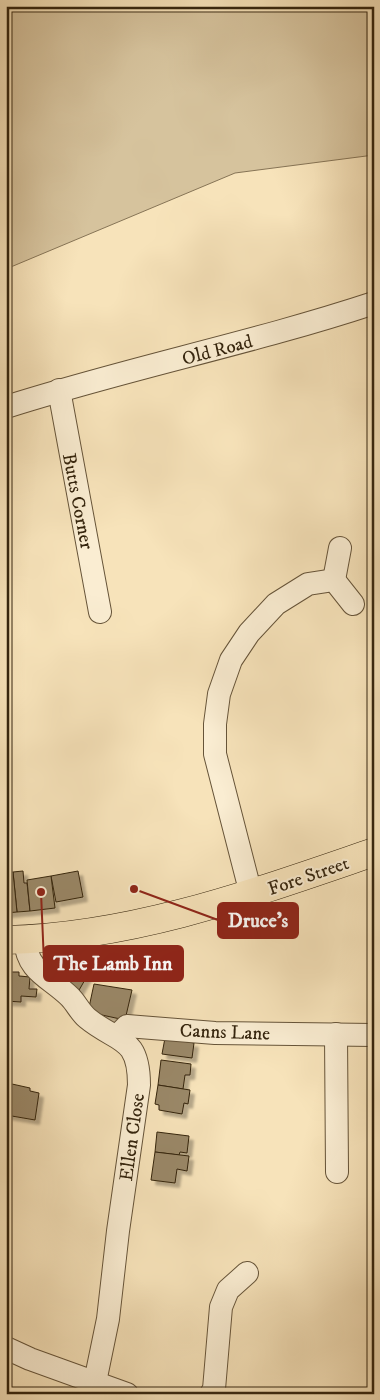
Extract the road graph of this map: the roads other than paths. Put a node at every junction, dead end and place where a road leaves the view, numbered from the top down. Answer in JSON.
{"nodes":[{"id":1,"x":374,"y":303,"type":"edge"},
{"id":2,"x":59,"y":390,"type":"junction"},
{"id":3,"x":6,"y":406,"type":"edge"},
{"id":4,"x":340,"y":548,"type":"dead end"},
{"id":5,"x":334,"y":580,"type":"junction"},
{"id":6,"x":353,"y":604,"type":"dead end"},
{"id":7,"x":100,"y":612,"type":"dead end"},
{"id":8,"x":374,"y":852,"type":"edge"},
{"id":9,"x":251,"y":894,"type":"junction"},
{"id":10,"x":16,"y":940,"type":"edge"},
{"id":11,"x":336,"y":1034,"type":"junction"},
{"id":12,"x":374,"y":1035,"type":"edge"},
{"id":13,"x":118,"y":1036,"type":"junction"},
{"id":14,"x":337,"y":1172,"type":"dead end"},
{"id":15,"x":247,"y":1273,"type":"dead end"},
{"id":16,"x":6,"y":1348,"type":"edge"},
{"id":17,"x":95,"y":1382,"type":"junction"},
{"id":18,"x":127,"y":1394,"type":"edge"},
{"id":19,"x":211,"y":1394,"type":"edge"}],
"edges":[{"from":1,"to":2,"type":"street","name":"Old Road"},
{"from":2,"to":3,"type":"street","name":"Old Road"},
{"from":2,"to":7,"type":"street","name":"Butts Corner"},
{"from":4,"to":5,"type":"street"},
{"from":5,"to":6,"type":"street"},
{"from":5,"to":9,"type":"street"},
{"from":8,"to":9,"type":"main road","name":"Fore Street"},
{"from":9,"to":10,"type":"main road","name":"Fore Street"},
{"from":10,"to":13,"type":"street","name":"Ellen Close"},
{"from":11,"to":12,"type":"street","name":"Canns Lane"},
{"from":11,"to":13,"type":"street","name":"Canns Lane"},
{"from":11,"to":14,"type":"street"},
{"from":13,"to":17,"type":"street","name":"Ellen Close"},
{"from":15,"to":19,"type":"street"},
{"from":16,"to":17,"type":"street"},
{"from":17,"to":18,"type":"street"}]}
